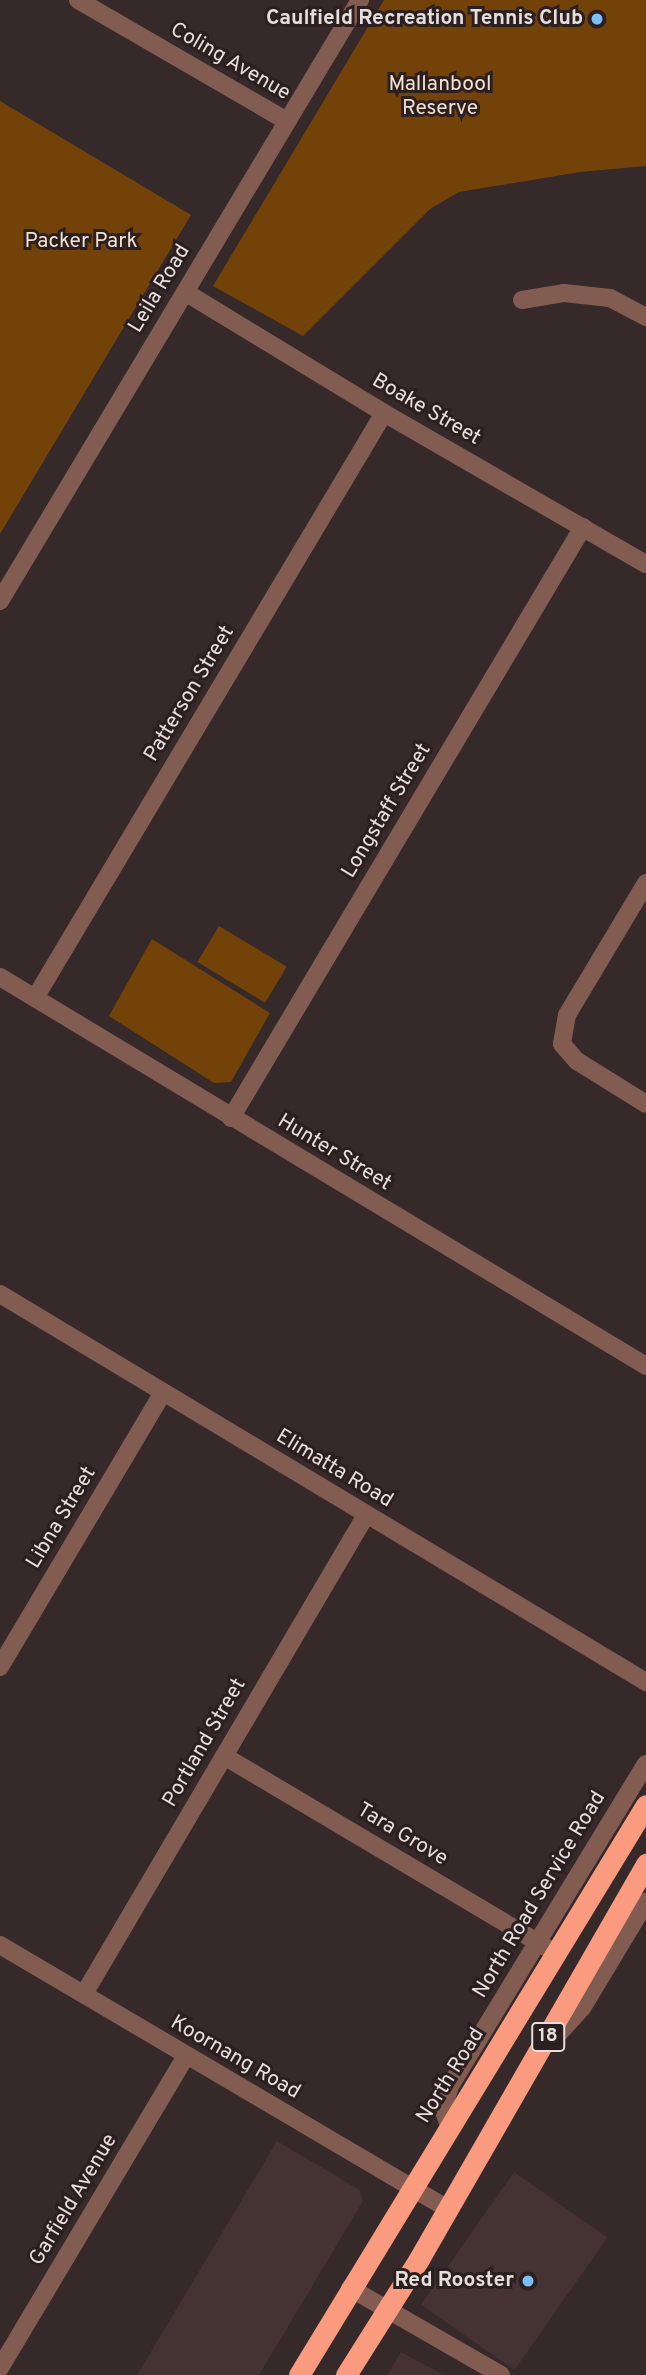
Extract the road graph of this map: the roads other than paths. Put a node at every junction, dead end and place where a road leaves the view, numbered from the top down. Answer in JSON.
{"nodes":[{"id":1,"x":78,"y":0,"type":"edge"},
{"id":2,"x":360,"y":0,"type":"edge"},
{"id":3,"x":287,"y":121,"type":"junction"},
{"id":4,"x":185,"y":292,"type":"junction"},
{"id":5,"x":522,"y":300,"type":"dead end"},
{"id":6,"x":646,"y":317,"type":"edge"},
{"id":7,"x":384,"y":413,"type":"junction"},
{"id":8,"x":583,"y":527,"type":"junction"},
{"id":9,"x":646,"y":564,"type":"edge"},
{"id":10,"x":0,"y":601,"type":"edge"},
{"id":11,"x":646,"y":883,"type":"edge"},
{"id":12,"x":0,"y":977,"type":"edge"},
{"id":13,"x":35,"y":998,"type":"junction"},
{"id":14,"x":646,"y":1104,"type":"edge"},
{"id":15,"x":231,"y":1118,"type":"junction"},
{"id":16,"x":0,"y":1294,"type":"edge"},
{"id":17,"x":646,"y":1366,"type":"edge"},
{"id":18,"x":163,"y":1393,"type":"junction"},
{"id":19,"x":366,"y":1515,"type":"junction"},
{"id":20,"x":0,"y":1667,"type":"edge"},
{"id":21,"x":646,"y":1682,"type":"edge"},
{"id":22,"x":224,"y":1756,"type":"junction"},
{"id":23,"x":646,"y":1764,"type":"edge"},
{"id":24,"x":646,"y":1805,"type":"edge"},
{"id":25,"x":646,"y":1864,"type":"edge"},
{"id":26,"x":646,"y":1902,"type":"edge"},
{"id":27,"x":538,"y":1942,"type":"junction"},
{"id":28,"x":0,"y":1945,"type":"edge"},
{"id":29,"x":557,"y":1953,"type":"junction"},
{"id":30,"x":84,"y":1994,"type":"junction"},
{"id":31,"x":186,"y":2056,"type":"junction"},
{"id":32,"x":536,"y":2057,"type":"junction"},
{"id":33,"x":449,"y":2124,"type":"junction"},
{"id":34,"x":411,"y":2187,"type":"junction"},
{"id":35,"x":448,"y":2209,"type":"junction"},
{"id":36,"x":350,"y":2288,"type":"junction"},
{"id":37,"x":388,"y":2310,"type":"junction"},
{"id":38,"x":0,"y":2368,"type":"edge"},
{"id":39,"x":299,"y":2375,"type":"edge"},
{"id":40,"x":346,"y":2375,"type":"edge"},
{"id":41,"x":501,"y":2375,"type":"edge"}],
"edges":[{"from":1,"to":3,"type":"street","name":"Coling Avenue"},
{"from":2,"to":3,"type":"street","name":"Leila Road"},
{"from":3,"to":4,"type":"street","name":"Leila Road"},
{"from":4,"to":7,"type":"street","name":"Boake Street"},
{"from":4,"to":10,"type":"street","name":"Leila Road"},
{"from":5,"to":6,"type":"street"},
{"from":7,"to":8,"type":"street","name":"Boake Street"},
{"from":7,"to":13,"type":"street","name":"Patterson Street"},
{"from":8,"to":9,"type":"street","name":"Boake Street"},
{"from":8,"to":15,"type":"street","name":"Longstaff Street"},
{"from":11,"to":14,"type":"street"},
{"from":12,"to":13,"type":"street","name":"Hunter Street"},
{"from":13,"to":15,"type":"street","name":"Hunter Street"},
{"from":15,"to":17,"type":"street","name":"Hunter Street"},
{"from":16,"to":18,"type":"street","name":"Elimatta Road"},
{"from":18,"to":19,"type":"street","name":"Elimatta Road"},
{"from":18,"to":20,"type":"street","name":"Libna Street"},
{"from":19,"to":21,"type":"street","name":"Elimatta Road"},
{"from":19,"to":22,"type":"street","name":"Portland Street"},
{"from":22,"to":27,"type":"street","name":"Tara Grove"},
{"from":22,"to":30,"type":"street","name":"Portland Street"},
{"from":23,"to":27,"type":"street","name":"North Road Service Road"},
{"from":24,"to":29,"type":"highway","name":"North Road","number":"18"},
{"from":25,"to":32,"type":"highway","number":"18"},
{"from":26,"to":32,"type":"street"},
{"from":27,"to":29,"type":"street","name":"Tara Grove"},
{"from":27,"to":33,"type":"street","name":"North Road Service Road"},
{"from":28,"to":30,"type":"street","name":"Koornang Road"},
{"from":29,"to":33,"type":"highway","name":"North Road","number":"18"},
{"from":30,"to":31,"type":"street","name":"Koornang Road"},
{"from":31,"to":34,"type":"street","name":"Koornang Road"},
{"from":31,"to":38,"type":"street","name":"Garfield Avenue"},
{"from":32,"to":35,"type":"highway","number":"18"},
{"from":33,"to":34,"type":"highway","name":"North Road","number":"18"},
{"from":34,"to":35,"type":"street","name":"Koornang Road"},
{"from":34,"to":36,"type":"highway","name":"North Road","number":"18"},
{"from":35,"to":37,"type":"highway","number":"18"},
{"from":36,"to":37,"type":"street"},
{"from":36,"to":39,"type":"highway","name":"North Road","number":"18"},
{"from":37,"to":40,"type":"highway","number":"18"},
{"from":37,"to":41,"type":"street"}]}
